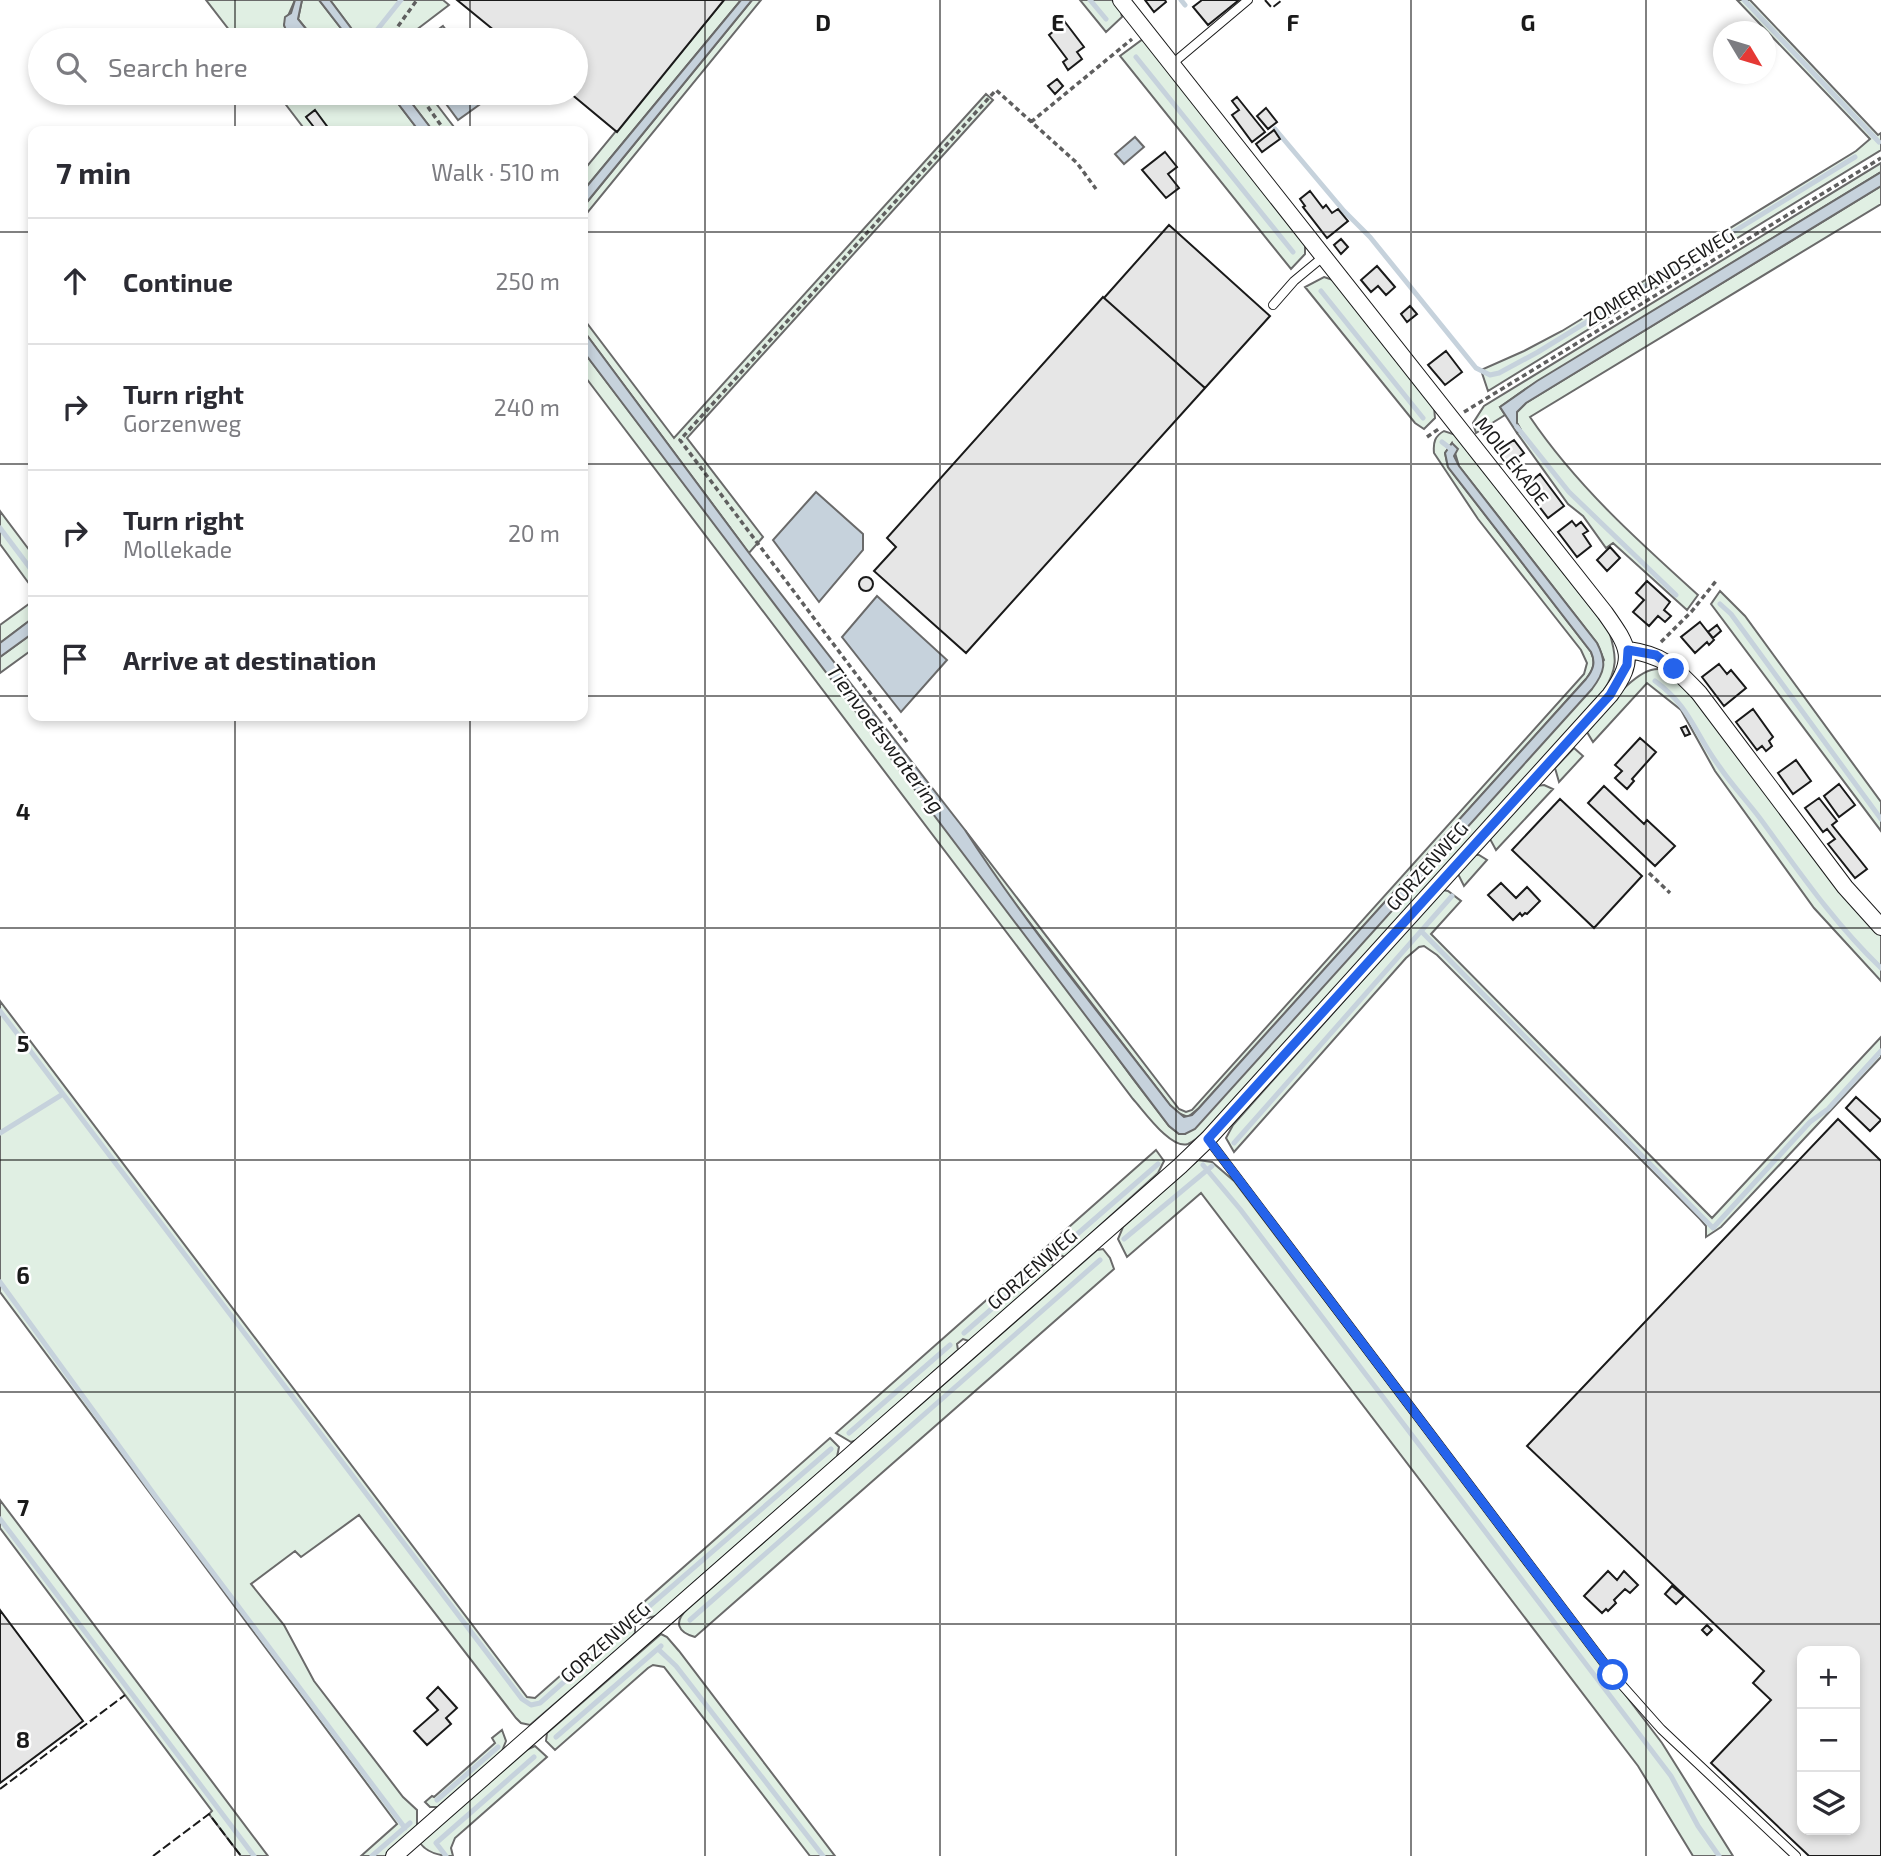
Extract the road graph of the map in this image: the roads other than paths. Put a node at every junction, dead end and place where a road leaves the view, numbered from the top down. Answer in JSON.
{"nodes":[{"id":1,"x":1121,"y":0,"type":"edge"},
{"id":2,"x":1248,"y":0,"type":"edge"},
{"id":3,"x":1172,"y":64,"type":"junction"},
{"id":4,"x":1323,"y":257,"type":"junction"},
{"id":5,"x":1273,"y":305,"type":"dead end"},
{"id":6,"x":1628,"y":650,"type":"junction"},
{"id":7,"x":1881,"y":927,"type":"edge"},
{"id":8,"x":1208,"y":1139,"type":"junction"},
{"id":9,"x":394,"y":1856,"type":"edge"},
{"id":10,"x":1796,"y":1856,"type":"edge"}],
"edges":[{"from":1,"to":3,"type":"street","name":"MOLLEKADE"},
{"from":2,"to":3,"type":"lane"},
{"from":3,"to":4,"type":"street","name":"MOLLEKADE"},
{"from":4,"to":5,"type":"lane"},
{"from":4,"to":6,"type":"street","name":"MOLLEKADE"},
{"from":6,"to":7,"type":"street"},
{"from":6,"to":8,"type":"street","name":"GORZENWEG"},
{"from":8,"to":9,"type":"street","name":"GORZENWEG"},
{"from":8,"to":10,"type":"lane"}]}
